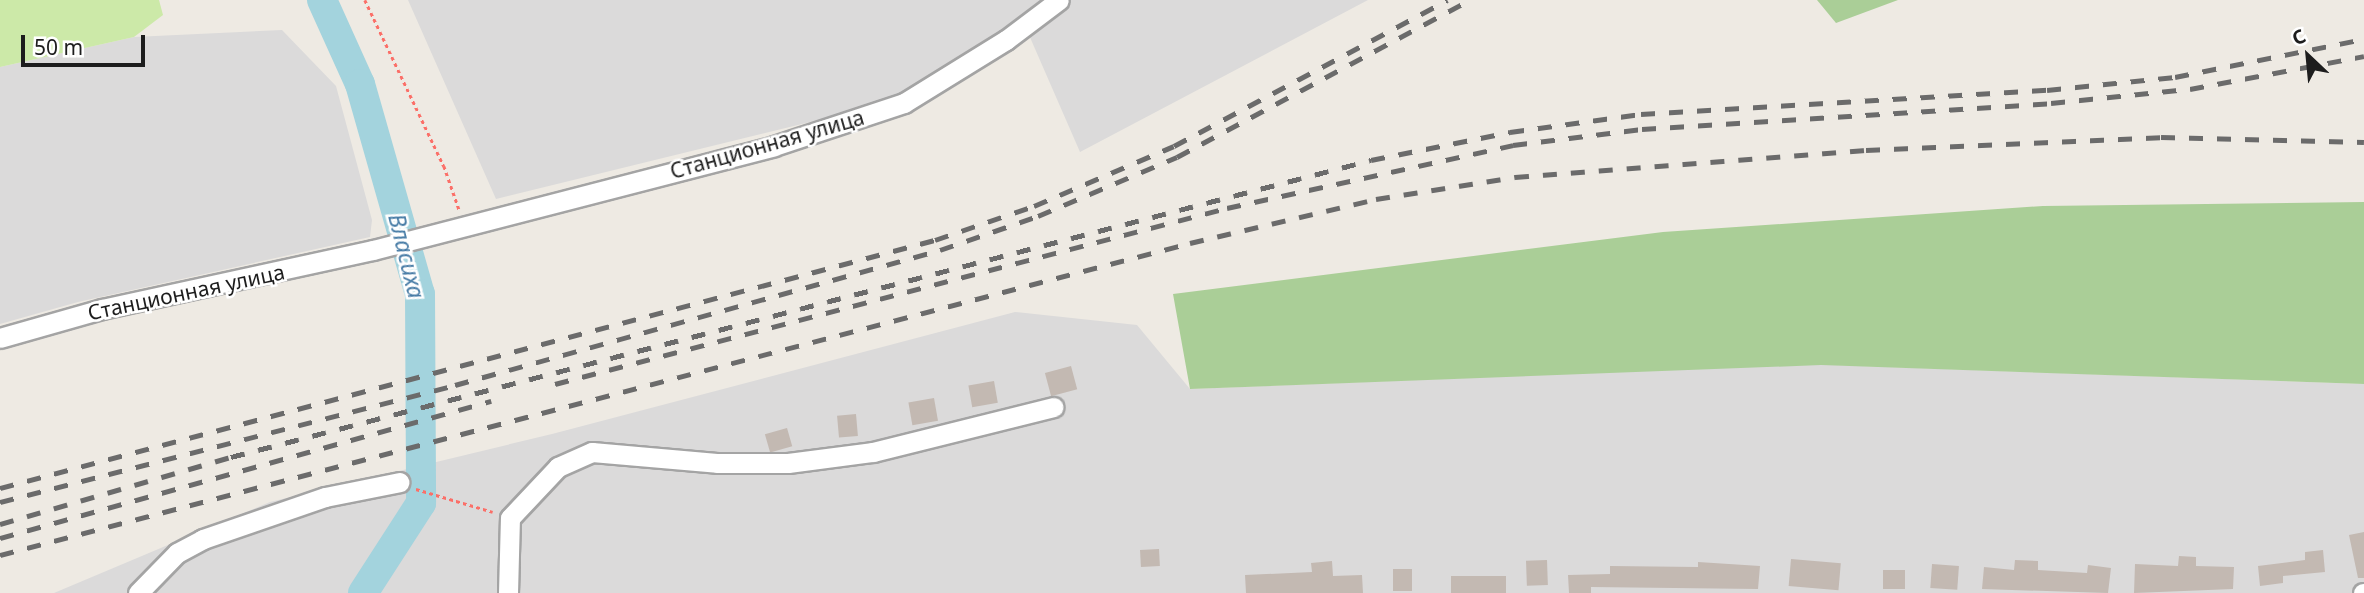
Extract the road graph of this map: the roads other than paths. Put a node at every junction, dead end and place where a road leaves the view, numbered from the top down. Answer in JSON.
{"nodes":[{"id":1,"x":1059,"y":0,"type":"edge"},
{"id":2,"x":0,"y":338,"type":"edge"},
{"id":3,"x":1053,"y":407,"type":"dead end"},
{"id":4,"x":408,"y":486,"type":"road end"},
{"id":5,"x":138,"y":593,"type":"edge"},
{"id":6,"x":508,"y":593,"type":"edge"}],
"edges":[{"from":1,"to":2,"type":"street","name":"Станционная улица"},
{"from":3,"to":6,"type":"street"},
{"from":4,"to":5,"type":"street"}]}
